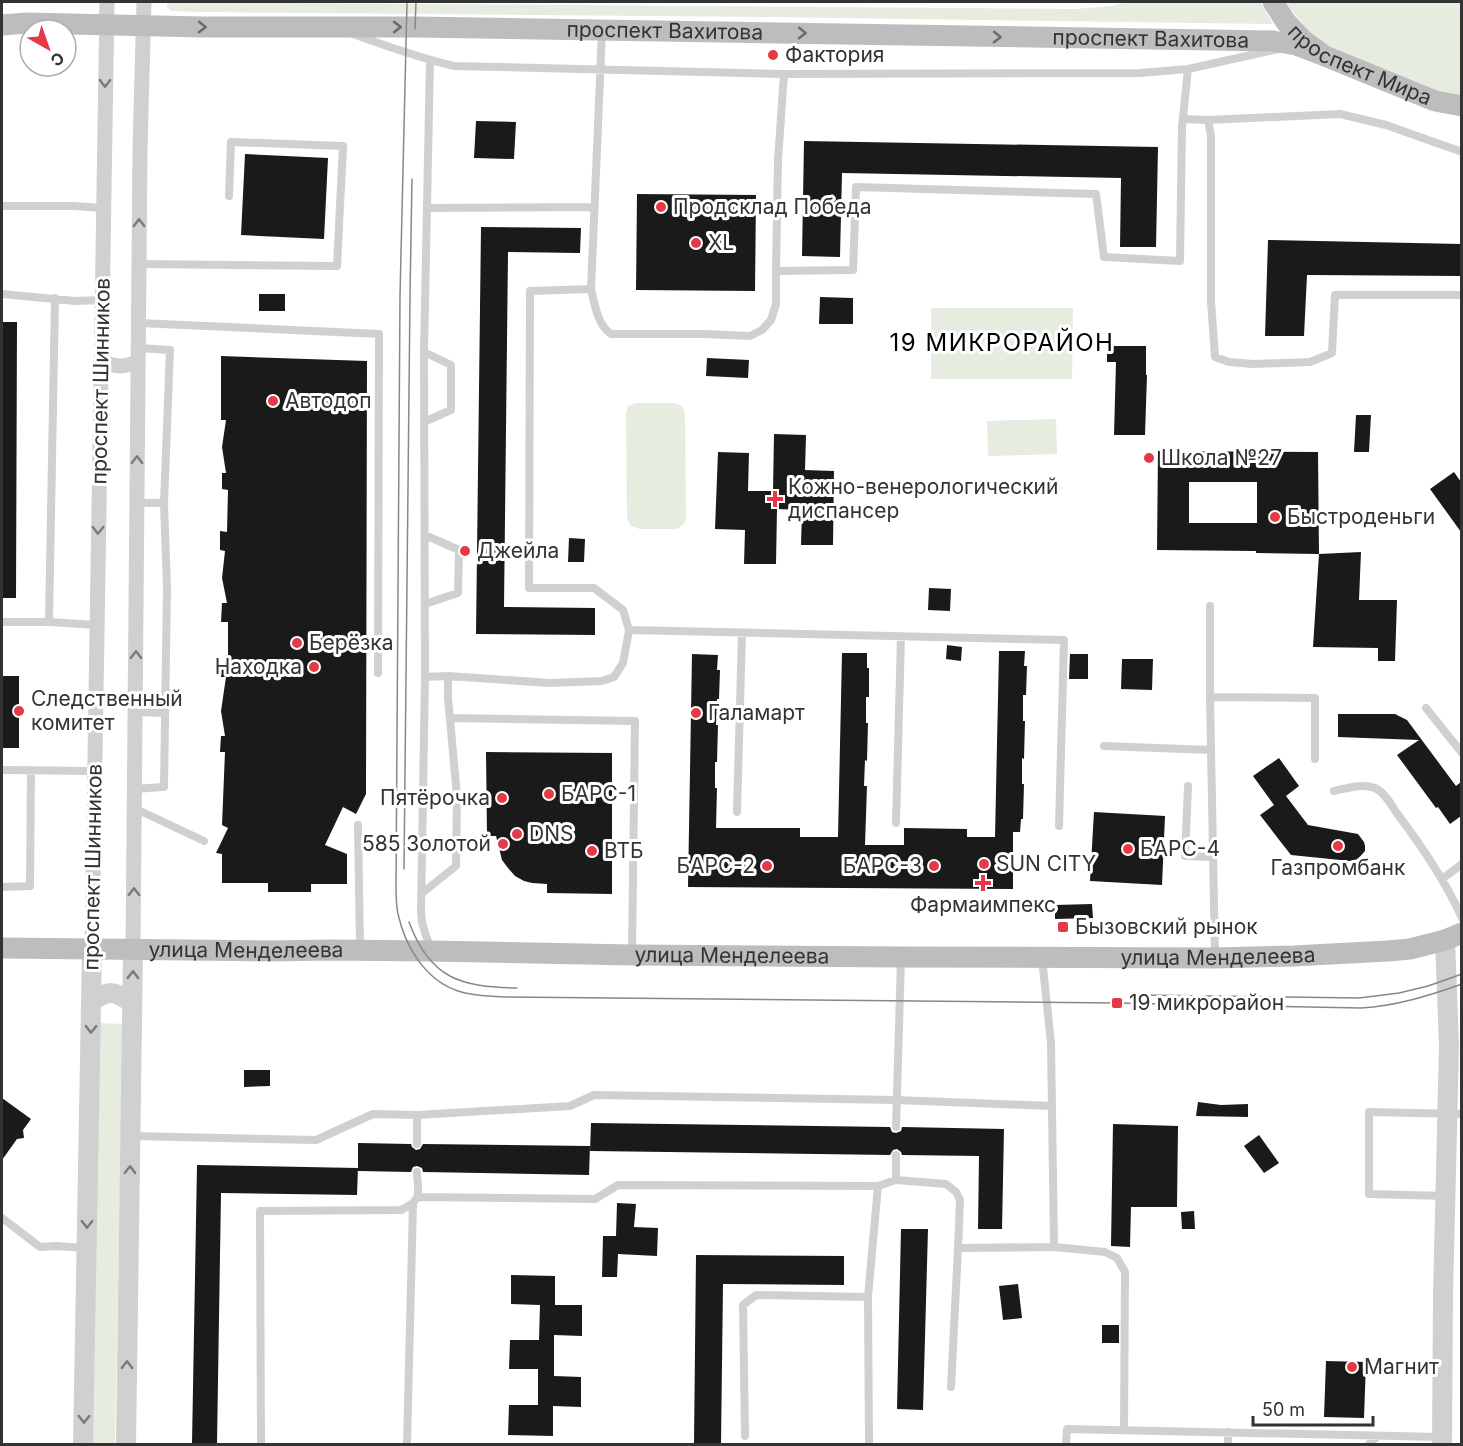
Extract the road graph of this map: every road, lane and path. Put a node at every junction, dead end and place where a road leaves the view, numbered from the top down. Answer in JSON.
{"nodes":[{"id":1,"x":107,"y":2,"type":"edge"},
{"id":2,"x":144,"y":2,"type":"edge"},
{"id":3,"x":1272,"y":2,"type":"edge"},
{"id":4,"x":2,"y":25,"type":"edge"},
{"id":5,"x":106,"y":25,"type":"junction"},
{"id":6,"x":143,"y":26,"type":"junction"},
{"id":7,"x":331,"y":27,"type":"junction"},
{"id":8,"x":602,"y":30,"type":"junction"},
{"id":9,"x":1296,"y":45,"type":"junction"},
{"id":10,"x":1325,"y":56,"type":"junction"},
{"id":11,"x":430,"y":60,"type":"junction"},
{"id":12,"x":601,"y":68,"type":"junction"},
{"id":13,"x":1188,"y":69,"type":"junction"},
{"id":14,"x":784,"y":74,"type":"junction"},
{"id":15,"x":1435,"y":101,"type":"junction"},
{"id":16,"x":1461,"y":106,"type":"edge"},
{"id":17,"x":1461,"y":113,"type":"edge"},
{"id":18,"x":1183,"y":119,"type":"junction"},
{"id":19,"x":1208,"y":120,"type":"junction"},
{"id":20,"x":1461,"y":152,"type":"edge"},
{"id":21,"x":229,"y":196,"type":"dead end"},
{"id":22,"x":2,"y":206,"type":"edge"},
{"id":23,"x":595,"y":207,"type":"junction"},
{"id":24,"x":103,"y":208,"type":"junction"},
{"id":25,"x":427,"y":208,"type":"junction"},
{"id":26,"x":139,"y":264,"type":"junction"},
{"id":27,"x":776,"y":271,"type":"junction"},
{"id":28,"x":591,"y":290,"type":"junction"},
{"id":29,"x":2,"y":294,"type":"edge"},
{"id":30,"x":1461,"y":295,"type":"edge"},
{"id":31,"x":55,"y":298,"type":"junction"},
{"id":32,"x":102,"y":300,"type":"junction"},
{"id":33,"x":138,"y":323,"type":"junction"},
{"id":34,"x":424,"y":352,"type":"junction"},
{"id":35,"x":138,"y":354,"type":"junction"},
{"id":36,"x":101,"y":361,"type":"junction"},
{"id":37,"x":424,"y":422,"type":"junction"},
{"id":38,"x":137,"y":503,"type":"junction"},
{"id":39,"x":165,"y":503,"type":"junction"},
{"id":40,"x":424,"y":535,"type":"junction"},
{"id":41,"x":425,"y":604,"type":"junction"},
{"id":42,"x":1210,"y":606,"type":"dead end"},
{"id":43,"x":2,"y":622,"type":"edge"},
{"id":44,"x":49,"y":622,"type":"junction"},
{"id":45,"x":97,"y":625,"type":"junction"},
{"id":46,"x":629,"y":630,"type":"junction"},
{"id":47,"x":742,"y":633,"type":"junction"},
{"id":48,"x":901,"y":636,"type":"junction"},
{"id":49,"x":378,"y":673,"type":"dead end"},
{"id":50,"x":448,"y":676,"type":"junction"},
{"id":51,"x":425,"y":677,"type":"junction"},
{"id":52,"x":1210,"y":698,"type":"junction"},
{"id":53,"x":1426,"y":708,"type":"dead end"},
{"id":54,"x":135,"y":712,"type":"junction"},
{"id":55,"x":165,"y":713,"type":"junction"},
{"id":56,"x":450,"y":718,"type":"junction"},
{"id":57,"x":1104,"y":746,"type":"dead end"},
{"id":58,"x":1211,"y":750,"type":"junction"},
{"id":59,"x":1461,"y":753,"type":"edge"},
{"id":60,"x":1315,"y":759,"type":"dead end"},
{"id":61,"x":2,"y":770,"type":"edge"},
{"id":62,"x":31,"y":770,"type":"junction"},
{"id":63,"x":95,"y":771,"type":"junction"},
{"id":64,"x":1188,"y":786,"type":"dead end"},
{"id":65,"x":134,"y":789,"type":"junction"},
{"id":66,"x":1334,"y":791,"type":"dead end"},
{"id":67,"x":134,"y":808,"type":"junction"},
{"id":68,"x":738,"y":812,"type":"dead end"},
{"id":69,"x":896,"y":823,"type":"dead end"},
{"id":70,"x":358,"y":825,"type":"dead end"},
{"id":71,"x":1059,"y":826,"type":"dead end"},
{"id":72,"x":204,"y":842,"type":"dead end"},
{"id":73,"x":1213,"y":857,"type":"junction"},
{"id":74,"x":1461,"y":864,"type":"edge"},
{"id":75,"x":1442,"y":879,"type":"junction"},
{"id":76,"x":2,"y":886,"type":"edge"},
{"id":77,"x":421,"y":894,"type":"junction"},
{"id":78,"x":1461,"y":918,"type":"edge"},
{"id":79,"x":1453,"y":937,"type":"edge"},
{"id":80,"x":2,"y":948,"type":"edge"},
{"id":81,"x":92,"y":949,"type":"junction"},
{"id":82,"x":133,"y":950,"type":"junction"},
{"id":83,"x":360,"y":950,"type":"junction"},
{"id":84,"x":430,"y":951,"type":"junction"},
{"id":85,"x":632,"y":955,"type":"junction"},
{"id":86,"x":901,"y":957,"type":"junction"},
{"id":87,"x":1042,"y":958,"type":"junction"},
{"id":88,"x":1215,"y":958,"type":"junction"},
{"id":89,"x":91,"y":1002,"type":"junction"},
{"id":90,"x":132,"y":1003,"type":"junction"},
{"id":91,"x":896,"y":1100,"type":"junction"},
{"id":92,"x":1052,"y":1106,"type":"junction"},
{"id":93,"x":417,"y":1115,"type":"junction"},
{"id":94,"x":1454,"y":1115,"type":"edge"},
{"id":95,"x":896,"y":1127,"type":"dead end"},
{"id":96,"x":130,"y":1136,"type":"junction"},
{"id":97,"x":417,"y":1144,"type":"dead end"},
{"id":98,"x":896,"y":1155,"type":"dead end"},
{"id":99,"x":417,"y":1172,"type":"dead end"},
{"id":100,"x":896,"y":1180,"type":"junction"},
{"id":101,"x":878,"y":1186,"type":"junction"},
{"id":102,"x":1446,"y":1196,"type":"junction"},
{"id":103,"x":416,"y":1201,"type":"junction"},
{"id":104,"x":2,"y":1218,"type":"edge"},
{"id":105,"x":1054,"y":1247,"type":"junction"},
{"id":106,"x":958,"y":1248,"type":"junction"},
{"id":107,"x":87,"y":1249,"type":"junction"},
{"id":108,"x":868,"y":1297,"type":"junction"},
{"id":109,"x":951,"y":1387,"type":"dead end"},
{"id":110,"x":1124,"y":1430,"type":"junction"},
{"id":111,"x":1228,"y":1432,"type":"junction"},
{"id":112,"x":745,"y":1436,"type":"dead end"},
{"id":113,"x":1377,"y":1436,"type":"junction"},
{"id":114,"x":1442,"y":1441,"type":"edge"},
{"id":115,"x":83,"y":1444,"type":"edge"},
{"id":116,"x":126,"y":1444,"type":"edge"},
{"id":117,"x":261,"y":1444,"type":"edge"},
{"id":118,"x":407,"y":1444,"type":"edge"},
{"id":119,"x":869,"y":1444,"type":"edge"},
{"id":120,"x":1066,"y":1444,"type":"edge"},
{"id":121,"x":1228,"y":1444,"type":"edge"},
{"id":122,"x":1369,"y":1444,"type":"edge"}],
"edges":[{"from":1,"to":5,"type":"street","name":"проспект Шинников"},
{"from":2,"to":6,"type":"street","name":"проспект Шинников"},
{"from":3,"to":10,"type":"main road","name":"проспект Мира"},
{"from":4,"to":5,"type":"main road","name":"проспект Вахитова"},
{"from":5,"to":6,"type":"main road","name":"проспект Вахитова"},
{"from":5,"to":24,"type":"street","name":"проспект Шинников","one_way":true},
{"from":6,"to":7,"type":"main road","name":"проспект Вахитова","one_way":true},
{"from":26,"to":6,"type":"street","name":"проспект Шинников","one_way":true},
{"from":7,"to":8,"type":"main road","name":"проспект Вахитова","one_way":true},
{"from":7,"to":11,"type":"lane"},
{"from":8,"to":9,"type":"main road","name":"проспект Вахитова","one_way":true},
{"from":8,"to":12,"type":"lane"},
{"from":9,"to":10,"type":"main road","name":"проспект Вахитова"},
{"from":9,"to":13,"type":"lane"},
{"from":10,"to":15,"type":"main road","name":"проспект Мира"},
{"from":11,"to":12,"type":"lane"},
{"from":11,"to":25,"type":"lane"},
{"from":12,"to":14,"type":"lane"},
{"from":12,"to":23,"type":"lane"},
{"from":13,"to":14,"type":"lane"},
{"from":13,"to":18,"type":"lane"},
{"from":14,"to":27,"type":"lane"},
{"from":15,"to":16,"type":"main road","name":"проспект Мира"},
{"from":15,"to":17,"type":"main road"},
{"from":18,"to":19,"type":"lane"},
{"from":18,"to":27,"type":"lane"},
{"from":19,"to":20,"type":"lane"},
{"from":19,"to":30,"type":"lane"},
{"from":21,"to":26,"type":"lane"},
{"from":22,"to":24,"type":"lane"},
{"from":23,"to":25,"type":"lane"},
{"from":23,"to":28,"type":"lane"},
{"from":24,"to":32,"type":"street","name":"проспект Шинников"},
{"from":25,"to":34,"type":"lane"},
{"from":26,"to":33,"type":"street","name":"проспект Шинников"},
{"from":27,"to":28,"type":"lane"},
{"from":28,"to":46,"type":"lane"},
{"from":29,"to":31,"type":"lane"},
{"from":31,"to":32,"type":"lane"},
{"from":31,"to":44,"type":"lane"},
{"from":32,"to":36,"type":"street","name":"проспект Шинников"},
{"from":33,"to":35,"type":"street","name":"проспект Шинников"},
{"from":33,"to":49,"type":"lane"},
{"from":34,"to":37,"type":"lane"},
{"from":34,"to":37,"type":"lane"},
{"from":35,"to":36,"type":"street"},
{"from":38,"to":35,"type":"street","name":"проспект Шинников","one_way":true},
{"from":35,"to":39,"type":"lane"},
{"from":36,"to":45,"type":"street","name":"проспект Шинников","one_way":true},
{"from":37,"to":40,"type":"lane"},
{"from":38,"to":39,"type":"lane"},
{"from":54,"to":38,"type":"street","name":"проспект Шинников","one_way":true},
{"from":39,"to":55,"type":"lane"},
{"from":40,"to":41,"type":"lane"},
{"from":40,"to":41,"type":"lane"},
{"from":41,"to":51,"type":"lane"},
{"from":42,"to":52,"type":"lane"},
{"from":43,"to":44,"type":"lane"},
{"from":44,"to":45,"type":"lane"},
{"from":45,"to":63,"type":"street","name":"проспект Шинников"},
{"from":46,"to":47,"type":"lane"},
{"from":46,"to":50,"type":"lane"},
{"from":47,"to":48,"type":"lane"},
{"from":47,"to":68,"type":"lane"},
{"from":48,"to":69,"type":"lane"},
{"from":48,"to":71,"type":"lane"},
{"from":50,"to":51,"type":"lane"},
{"from":50,"to":56,"type":"lane"},
{"from":51,"to":77,"type":"lane"},
{"from":52,"to":58,"type":"lane"},
{"from":52,"to":60,"type":"lane"},
{"from":53,"to":59,"type":"lane"},
{"from":54,"to":55,"type":"lane"},
{"from":54,"to":65,"type":"street","name":"проспект Шинников"},
{"from":55,"to":65,"type":"lane"},
{"from":56,"to":77,"type":"lane"},
{"from":56,"to":85,"type":"lane"},
{"from":57,"to":58,"type":"lane"},
{"from":58,"to":73,"type":"lane"},
{"from":61,"to":62,"type":"lane"},
{"from":62,"to":63,"type":"lane"},
{"from":62,"to":76,"type":"lane"},
{"from":63,"to":81,"type":"street","name":"проспект Шинников"},
{"from":64,"to":73,"type":"lane"},
{"from":65,"to":67,"type":"street","name":"проспект Шинников"},
{"from":66,"to":75,"type":"lane"},
{"from":67,"to":72,"type":"lane"},
{"from":82,"to":67,"type":"street","name":"проспект Шинников","one_way":true},
{"from":70,"to":83,"type":"lane"},
{"from":73,"to":88,"type":"lane"},
{"from":74,"to":75,"type":"lane"},
{"from":75,"to":78,"type":"lane"},
{"from":77,"to":84,"type":"lane"},
{"from":79,"to":88,"type":"main road","name":"улица Менделеева"},
{"from":79,"to":94,"type":"street"},
{"from":80,"to":81,"type":"main road","name":"улица Менделеева"},
{"from":81,"to":82,"type":"main road","name":"улица Менделеева"},
{"from":81,"to":89,"type":"street","name":"проспект Шинников"},
{"from":82,"to":83,"type":"main road","name":"улица Менделеева"},
{"from":90,"to":82,"type":"street","name":"проспект Шинников","one_way":true},
{"from":83,"to":84,"type":"main road","name":"улица Менделеева"},
{"from":84,"to":85,"type":"main road","name":"улица Менделеева"},
{"from":85,"to":86,"type":"main road","name":"улица Менделеева"},
{"from":86,"to":87,"type":"main road","name":"улица Менделеева"},
{"from":86,"to":91,"type":"lane"},
{"from":87,"to":88,"type":"main road","name":"улица Менделеева"},
{"from":87,"to":92,"type":"lane"},
{"from":89,"to":90,"type":"street"},
{"from":89,"to":107,"type":"street","name":"проспект Шинников","one_way":true},
{"from":90,"to":96,"type":"street","name":"проспект Шинников"},
{"from":91,"to":92,"type":"lane"},
{"from":91,"to":93,"type":"lane"},
{"from":91,"to":95,"type":"lane"},
{"from":92,"to":105,"type":"lane"},
{"from":93,"to":96,"type":"lane"},
{"from":93,"to":97,"type":"lane"},
{"from":94,"to":102,"type":"street"},
{"from":94,"to":102,"type":"lane"},
{"from":116,"to":96,"type":"street","name":"проспект Шинников","one_way":true},
{"from":98,"to":100,"type":"lane"},
{"from":99,"to":103,"type":"lane"},
{"from":100,"to":101,"type":"lane"},
{"from":100,"to":106,"type":"lane"},
{"from":101,"to":103,"type":"lane"},
{"from":101,"to":108,"type":"lane"},
{"from":102,"to":114,"type":"street"},
{"from":103,"to":117,"type":"lane"},
{"from":103,"to":118,"type":"lane"},
{"from":104,"to":107,"type":"lane"},
{"from":105,"to":106,"type":"lane"},
{"from":105,"to":110,"type":"lane"},
{"from":106,"to":109,"type":"lane"},
{"from":107,"to":115,"type":"street","name":"проспект Шинников","one_way":true},
{"from":108,"to":112,"type":"lane"},
{"from":108,"to":119,"type":"lane"},
{"from":110,"to":111,"type":"lane"},
{"from":110,"to":120,"type":"lane"},
{"from":111,"to":113,"type":"lane"},
{"from":111,"to":121,"type":"lane"},
{"from":113,"to":114,"type":"lane"},
{"from":113,"to":122,"type":"lane"}]}
